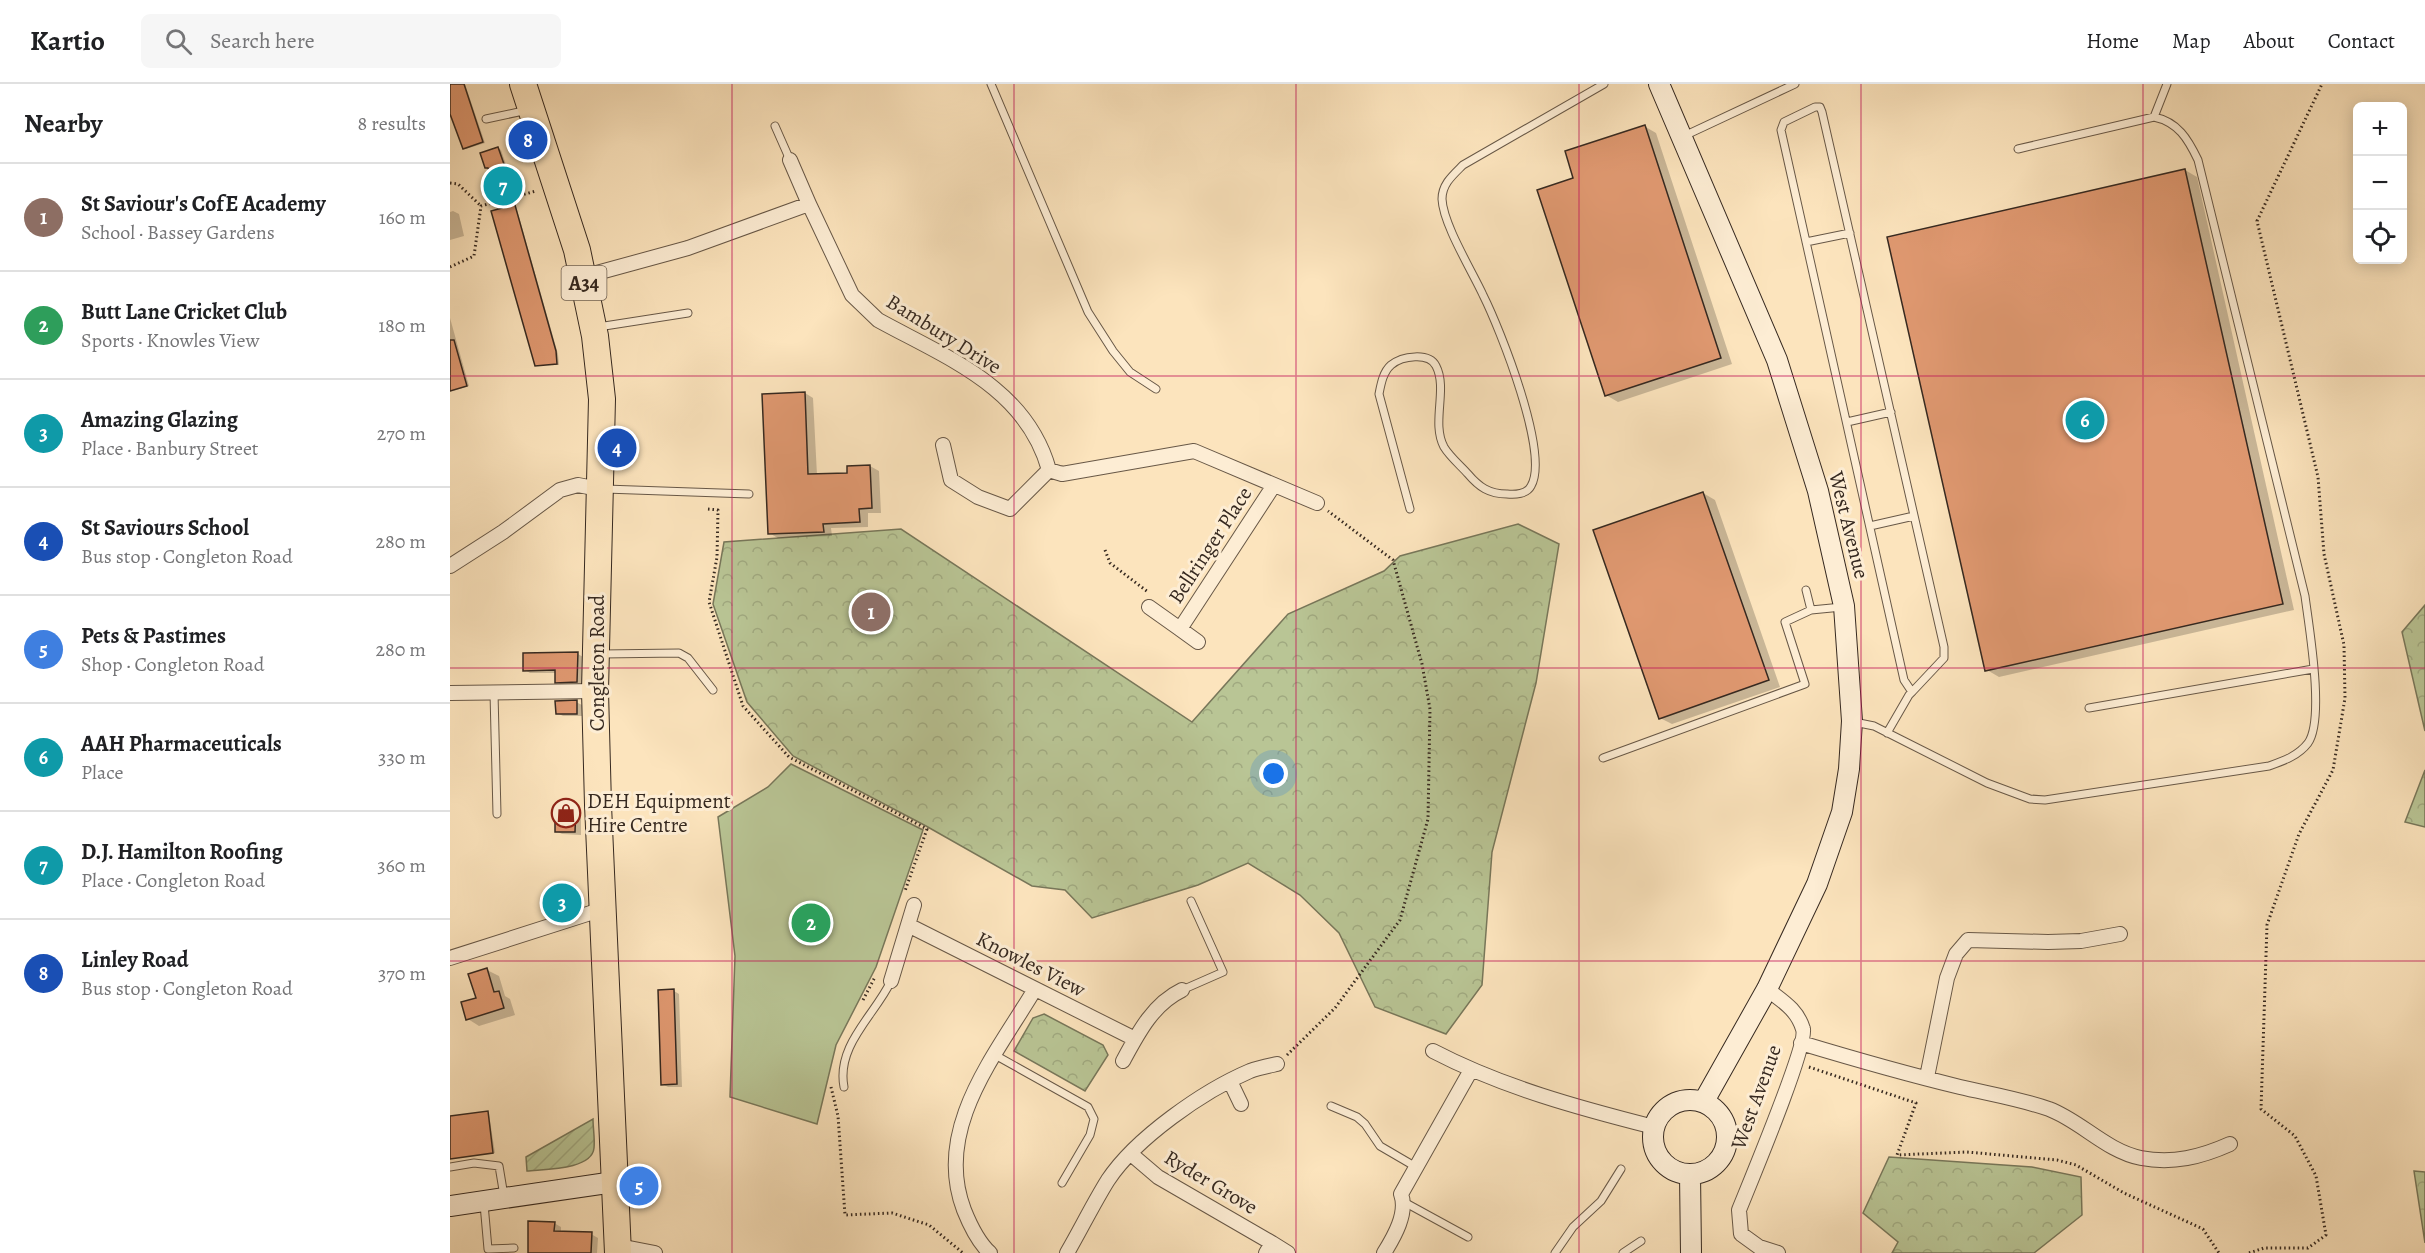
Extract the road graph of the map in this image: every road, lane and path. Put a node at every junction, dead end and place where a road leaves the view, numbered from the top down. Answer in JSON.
{"nodes":[{"id":1,"x":523,"y":84,"type":"edge"},
{"id":2,"x":991,"y":84,"type":"edge"},
{"id":3,"x":1604,"y":84,"type":"edge"},
{"id":4,"x":1659,"y":84,"type":"edge"},
{"id":5,"x":1795,"y":84,"type":"edge"},
{"id":6,"x":2167,"y":84,"type":"edge"},
{"id":7,"x":532,"y":109,"type":"junction"},
{"id":8,"x":2154,"y":117,"type":"junction"},
{"id":9,"x":486,"y":119,"type":"dead end"},
{"id":10,"x":775,"y":126,"type":"dead end"},
{"id":11,"x":1682,"y":137,"type":"junction"},
{"id":12,"x":2018,"y":149,"type":"dead end"},
{"id":13,"x":790,"y":160,"type":"joint"},
{"id":14,"x":450,"y":183,"type":"edge"},
{"id":15,"x":543,"y":188,"type":"dead end"},
{"id":16,"x":809,"y":204,"type":"junction"},
{"id":17,"x":481,"y":206,"type":"junction"},
{"id":18,"x":1850,"y":233,"type":"junction"},
{"id":19,"x":1806,"y":242,"type":"junction"},
{"id":20,"x":450,"y":267,"type":"edge"},
{"id":21,"x":582,"y":277,"type":"junction"},
{"id":22,"x":688,"y":313,"type":"dead end"},
{"id":23,"x":593,"y":328,"type":"junction"},
{"id":24,"x":1156,"y":389,"type":"dead end"},
{"id":25,"x":1891,"y":412,"type":"junction"},
{"id":26,"x":1846,"y":422,"type":"junction"},
{"id":27,"x":943,"y":445,"type":"dead end"},
{"id":28,"x":1049,"y":470,"type":"junction"},
{"id":29,"x":1275,"y":485,"type":"junction"},
{"id":30,"x":599,"y":489,"type":"junction"},
{"id":31,"x":749,"y":494,"type":"dead end"},
{"id":32,"x":1317,"y":503,"type":"joint"},
{"id":33,"x":708,"y":509,"type":"dead end"},
{"id":34,"x":1410,"y":509,"type":"dead end"},
{"id":35,"x":1914,"y":516,"type":"junction"},
{"id":36,"x":1870,"y":526,"type":"junction"},
{"id":37,"x":1105,"y":550,"type":"dead end"},
{"id":38,"x":450,"y":566,"type":"edge"},
{"id":39,"x":1806,"y":590,"type":"dead end"},
{"id":40,"x":1149,"y":606,"type":"joint"},
{"id":41,"x":1844,"y":606,"type":"junction"},
{"id":42,"x":1811,"y":610,"type":"junction"},
{"id":43,"x":1180,"y":629,"type":"junction"},
{"id":44,"x":1198,"y":642,"type":"dead end"},
{"id":45,"x":596,"y":655,"type":"junction"},
{"id":46,"x":2313,"y":669,"type":"junction"},
{"id":47,"x":713,"y":690,"type":"dead end"},
{"id":48,"x":595,"y":692,"type":"junction"},
{"id":49,"x":1912,"y":692,"type":"junction"},
{"id":50,"x":450,"y":693,"type":"edge"},
{"id":51,"x":494,"y":693,"type":"junction"},
{"id":52,"x":2089,"y":708,"type":"dead end"},
{"id":53,"x":1852,"y":721,"type":"junction"},
{"id":54,"x":1887,"y":733,"type":"junction"},
{"id":55,"x":1603,"y":758,"type":"dead end"},
{"id":56,"x":497,"y":814,"type":"dead end"},
{"id":57,"x":909,"y":901,"type":"joint"},
{"id":58,"x":1191,"y":901,"type":"dead end"},
{"id":59,"x":603,"y":909,"type":"junction"},
{"id":60,"x":908,"y":925,"type":"junction"},
{"id":61,"x":2120,"y":934,"type":"dead end"},
{"id":62,"x":450,"y":958,"type":"edge"},
{"id":63,"x":877,"y":974,"type":"dead end"},
{"id":64,"x":891,"y":981,"type":"joint"},
{"id":65,"x":1035,"y":989,"type":"junction"},
{"id":66,"x":1767,"y":989,"type":"junction"},
{"id":67,"x":1182,"y":990,"type":"joint"},
{"id":68,"x":860,"y":1006,"type":"dead end"},
{"id":69,"x":1135,"y":1039,"type":"junction"},
{"id":70,"x":1802,"y":1043,"type":"junction"},
{"id":71,"x":1433,"y":1051,"type":"dead end"},
{"id":72,"x":995,"y":1055,"type":"junction"},
{"id":73,"x":1123,"y":1061,"type":"dead end"},
{"id":74,"x":1796,"y":1062,"type":"junction"},
{"id":75,"x":1277,"y":1064,"type":"joint"},
{"id":76,"x":1471,"y":1070,"type":"junction"},
{"id":77,"x":1927,"y":1077,"type":"junction"},
{"id":78,"x":1230,"y":1081,"type":"junction"},
{"id":79,"x":831,"y":1085,"type":"dead end"},
{"id":80,"x":844,"y":1087,"type":"dead end"},
{"id":81,"x":1704,"y":1101,"type":"junction"},
{"id":82,"x":1241,"y":1104,"type":"dead end"},
{"id":83,"x":1331,"y":1106,"type":"dead end"},
{"id":84,"x":2261,"y":1109,"type":"dead end"},
{"id":85,"x":1653,"y":1127,"type":"junction"},
{"id":86,"x":2230,"y":1144,"type":"dead end"},
{"id":87,"x":1131,"y":1154,"type":"junction"},
{"id":88,"x":450,"y":1167,"type":"edge"},
{"id":89,"x":1416,"y":1167,"type":"junction"},
{"id":90,"x":1621,"y":1168,"type":"dead end"},
{"id":91,"x":1690,"y":1174,"type":"junction"},
{"id":92,"x":614,"y":1182,"type":"junction"},
{"id":93,"x":1062,"y":1183,"type":"dead end"},
{"id":94,"x":504,"y":1199,"type":"junction"},
{"id":95,"x":483,"y":1202,"type":"junction"},
{"id":96,"x":1404,"y":1202,"type":"junction"},
{"id":97,"x":450,"y":1206,"type":"edge"},
{"id":98,"x":1468,"y":1237,"type":"dead end"},
{"id":99,"x":1641,"y":1241,"type":"dead end"},
{"id":100,"x":514,"y":1248,"type":"dead end"},
{"id":101,"x":1269,"y":1248,"type":"edge"},
{"id":102,"x":618,"y":1250,"type":"edge"},
{"id":103,"x":655,"y":1253,"type":"edge"},
{"id":104,"x":963,"y":1253,"type":"edge"},
{"id":105,"x":990,"y":1253,"type":"edge"},
{"id":106,"x":1067,"y":1253,"type":"edge"},
{"id":107,"x":1288,"y":1253,"type":"edge"},
{"id":108,"x":1384,"y":1253,"type":"edge"},
{"id":109,"x":1556,"y":1253,"type":"edge"},
{"id":110,"x":1623,"y":1253,"type":"edge"},
{"id":111,"x":1691,"y":1253,"type":"edge"},
{"id":112,"x":1778,"y":1253,"type":"edge"},
{"id":113,"x":2218,"y":1253,"type":"edge"},
{"id":114,"x":2249,"y":1253,"type":"edge"}],
"edges":[{"from":1,"to":7,"type":"highway","name":"Congleton Road","number":"A34"},
{"from":2,"to":24,"type":"lane"},
{"from":3,"to":34,"type":"lane"},
{"from":4,"to":11,"type":"street","name":"West Avenue"},
{"from":5,"to":11,"type":"lane"},
{"from":6,"to":8,"type":"lane"},
{"from":7,"to":9,"type":"lane"},
{"from":7,"to":21,"type":"highway","name":"Congleton Road","number":"A34"},
{"from":8,"to":12,"type":"lane"},
{"from":8,"to":46,"type":"lane"},
{"from":10,"to":13,"type":"lane"},
{"from":11,"to":41,"type":"street","name":"West Avenue"},
{"from":13,"to":16,"type":"street","name":"Bambury Drive"},
{"from":14,"to":17,"type":"path"},
{"from":15,"to":17,"type":"path"},
{"from":16,"to":21,"type":"street"},
{"from":16,"to":28,"type":"street","name":"Bambury Drive"},
{"from":17,"to":20,"type":"path"},
{"from":18,"to":19,"type":"lane"},
{"from":18,"to":19,"type":"lane"},
{"from":18,"to":25,"type":"lane"},
{"from":19,"to":26,"type":"lane"},
{"from":21,"to":23,"type":"highway","name":"Congleton Road","number":"A34"},
{"from":22,"to":23,"type":"lane"},
{"from":23,"to":30,"type":"highway","name":"Congleton Road","number":"A34"},
{"from":25,"to":26,"type":"lane"},
{"from":25,"to":35,"type":"lane"},
{"from":26,"to":36,"type":"lane"},
{"from":27,"to":28,"type":"street"},
{"from":28,"to":29,"type":"street"},
{"from":29,"to":32,"type":"street"},
{"from":29,"to":43,"type":"street","name":"Bellringer Place"},
{"from":30,"to":31,"type":"lane"},
{"from":30,"to":38,"type":"street"},
{"from":30,"to":45,"type":"highway","name":"Congleton Road","number":"A34"},
{"from":32,"to":75,"type":"path"},
{"from":33,"to":57,"type":"path"},
{"from":35,"to":36,"type":"lane"},
{"from":35,"to":49,"type":"lane"},
{"from":36,"to":49,"type":"lane"},
{"from":37,"to":40,"type":"path"},
{"from":39,"to":42,"type":"lane"},
{"from":40,"to":43,"type":"street","name":"Bellringer Place"},
{"from":41,"to":42,"type":"lane"},
{"from":41,"to":53,"type":"street","name":"West Avenue"},
{"from":42,"to":55,"type":"lane"},
{"from":43,"to":44,"type":"street","name":"Bellringer Place"},
{"from":45,"to":47,"type":"lane"},
{"from":45,"to":48,"type":"highway","name":"Congleton Road","number":"A34"},
{"from":46,"to":52,"type":"lane"},
{"from":46,"to":54,"type":"lane"},
{"from":48,"to":51,"type":"street"},
{"from":48,"to":59,"type":"highway","name":"Congleton Road","number":"A34"},
{"from":49,"to":54,"type":"lane"},
{"from":50,"to":51,"type":"street"},
{"from":51,"to":56,"type":"lane"},
{"from":53,"to":54,"type":"lane"},
{"from":53,"to":66,"type":"street","name":"West Avenue"},
{"from":57,"to":60,"type":"street"},
{"from":58,"to":67,"type":"lane"},
{"from":59,"to":62,"type":"street"},
{"from":59,"to":92,"type":"highway","name":"Congleton Road","number":"A34"},
{"from":60,"to":64,"type":"street"},
{"from":60,"to":65,"type":"street","name":"Knowles View"},
{"from":61,"to":77,"type":"street"},
{"from":63,"to":68,"type":"path"},
{"from":64,"to":80,"type":"lane"},
{"from":65,"to":69,"type":"street","name":"Knowles View"},
{"from":65,"to":72,"type":"street"},
{"from":66,"to":70,"type":"street","name":"West Avenue"},
{"from":66,"to":81,"type":"street","name":"West Avenue"},
{"from":67,"to":69,"type":"street"},
{"from":69,"to":73,"type":"street"},
{"from":70,"to":74,"type":"street","name":"West Avenue"},
{"from":70,"to":77,"type":"street"},
{"from":71,"to":76,"type":"street"},
{"from":72,"to":93,"type":"lane"},
{"from":72,"to":105,"type":"street"},
{"from":74,"to":112,"type":"street","name":"West Avenue"},
{"from":74,"to":113,"type":"path"},
{"from":75,"to":78,"type":"street","name":"Ryder Grove"},
{"from":76,"to":85,"type":"street"},
{"from":76,"to":89,"type":"street"},
{"from":77,"to":86,"type":"street"},
{"from":78,"to":82,"type":"street"},
{"from":78,"to":87,"type":"street","name":"Ryder Grove"},
{"from":79,"to":104,"type":"path"},
{"from":81,"to":85,"type":"street"},
{"from":81,"to":91,"type":"street"},
{"from":83,"to":89,"type":"lane"},
{"from":84,"to":114,"type":"path"},
{"from":85,"to":91,"type":"street"},
{"from":87,"to":101,"type":"street","name":"Ryder Grove"},
{"from":87,"to":106,"type":"street","name":"Ryder Grove"},
{"from":88,"to":94,"type":"lane"},
{"from":89,"to":96,"type":"street"},
{"from":90,"to":109,"type":"lane"},
{"from":91,"to":111,"type":"street"},
{"from":92,"to":94,"type":"street"},
{"from":92,"to":102,"type":"highway","name":"Congleton Road","number":"A34"},
{"from":94,"to":95,"type":"street"},
{"from":95,"to":97,"type":"street"},
{"from":95,"to":100,"type":"lane"},
{"from":96,"to":98,"type":"lane"},
{"from":96,"to":108,"type":"street"},
{"from":99,"to":110,"type":"lane"},
{"from":101,"to":107,"type":"street","name":"Ryder Grove"},
{"from":102,"to":103,"type":"street"}]}
